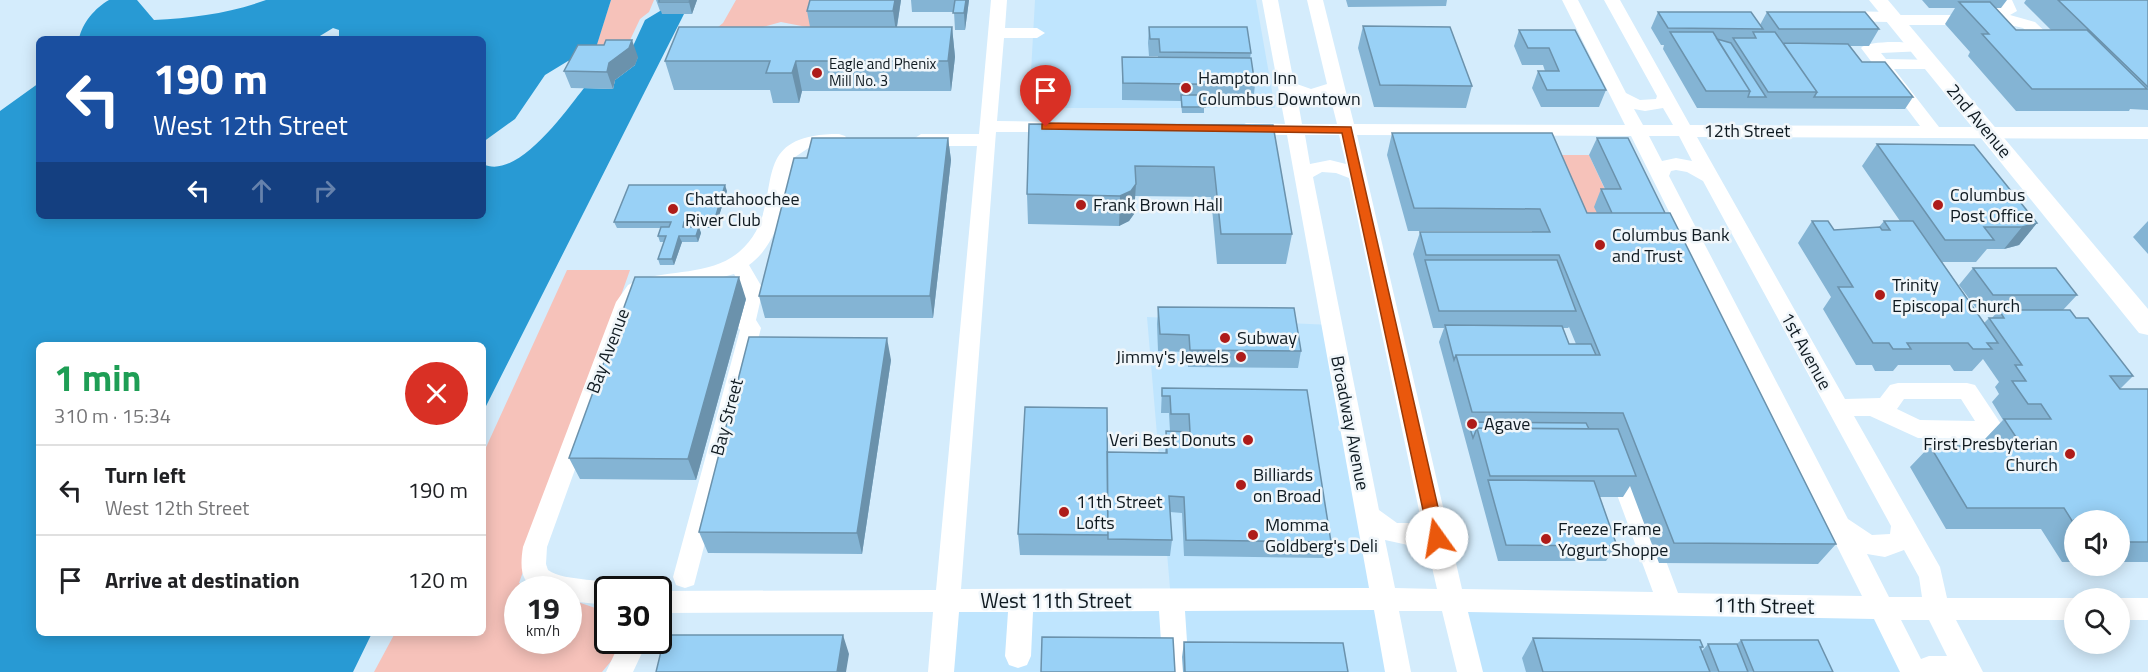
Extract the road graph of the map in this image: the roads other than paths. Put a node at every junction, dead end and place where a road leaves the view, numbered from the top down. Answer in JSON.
{"nodes":[{"id":1,"x":999,"y":0,"type":"edge"},
{"id":2,"x":1269,"y":0,"type":"edge"},
{"id":3,"x":1315,"y":0,"type":"edge"},
{"id":4,"x":1570,"y":0,"type":"edge"},
{"id":5,"x":1612,"y":0,"type":"edge"},
{"id":6,"x":2004,"y":0,"type":"edge"},
{"id":7,"x":1888,"y":12,"type":"edge"},
{"id":8,"x":1837,"y":16,"type":"edge"},
{"id":9,"x":997,"y":33,"type":"junction"},
{"id":10,"x":1037,"y":33,"type":"dead end"},
{"id":11,"x":2050,"y":46,"type":"edge"},
{"id":12,"x":1925,"y":56,"type":"junction"},
{"id":13,"x":1286,"y":85,"type":"junction"},
{"id":14,"x":1336,"y":86,"type":"junction"},
{"id":15,"x":1618,"y":95,"type":"junction"},
{"id":16,"x":1665,"y":96,"type":"junction"},
{"id":17,"x":1072,"y":127,"type":"edge"},
{"id":18,"x":1223,"y":128,"type":"edge"},
{"id":19,"x":1294,"y":129,"type":"junction"},
{"id":20,"x":1347,"y":130,"type":"junction"},
{"id":21,"x":1636,"y":130,"type":"junction"},
{"id":22,"x":1684,"y":130,"type":"junction"},
{"id":23,"x":1933,"y":132,"type":"junction"},
{"id":24,"x":1987,"y":132,"type":"junction"},
{"id":25,"x":987,"y":133,"type":"junction"},
{"id":26,"x":2148,"y":133,"type":"edge"},
{"id":27,"x":852,"y":140,"type":"edge"},
{"id":28,"x":898,"y":140,"type":"edge"},
{"id":29,"x":1303,"y":175,"type":"junction"},
{"id":30,"x":1358,"y":175,"type":"junction"},
{"id":31,"x":1660,"y":176,"type":"junction"},
{"id":32,"x":1710,"y":177,"type":"junction"},
{"id":33,"x":738,"y":264,"type":"junction"},
{"id":34,"x":2148,"y":326,"type":"edge"},
{"id":35,"x":1838,"y":408,"type":"junction"},
{"id":36,"x":1874,"y":408,"type":"dead end"},
{"id":37,"x":1609,"y":442,"type":"edge"},
{"id":38,"x":1368,"y":515,"type":"junction"},
{"id":39,"x":1432,"y":516,"type":"junction"},
{"id":40,"x":1839,"y":525,"type":"junction"},
{"id":41,"x":1903,"y":525,"type":"junction"},
{"id":42,"x":684,"y":577,"type":"dead end"},
{"id":43,"x":594,"y":592,"type":"edge"},
{"id":44,"x":1384,"y":599,"type":"junction"},
{"id":45,"x":1171,"y":600,"type":"junction"},
{"id":46,"x":1453,"y":600,"type":"junction"},
{"id":47,"x":1021,"y":601,"type":"junction"},
{"id":48,"x":672,"y":602,"type":"edge"},
{"id":49,"x":947,"y":602,"type":"junction"},
{"id":50,"x":1670,"y":604,"type":"junction"},
{"id":51,"x":1881,"y":608,"type":"junction"},
{"id":52,"x":1936,"y":609,"type":"junction"},
{"id":53,"x":2064,"y":609,"type":"edge"},
{"id":54,"x":2130,"y":609,"type":"edge"},
{"id":55,"x":2148,"y":609,"type":"edge"},
{"id":56,"x":627,"y":654,"type":"edge"},
{"id":57,"x":1018,"y":656,"type":"dead end"},
{"id":58,"x":618,"y":672,"type":"edge"},
{"id":59,"x":940,"y":672,"type":"edge"},
{"id":60,"x":1176,"y":672,"type":"edge"},
{"id":61,"x":1398,"y":672,"type":"edge"},
{"id":62,"x":1470,"y":672,"type":"edge"},
{"id":63,"x":1914,"y":672,"type":"edge"},
{"id":64,"x":1926,"y":672,"type":"edge"},
{"id":65,"x":1957,"y":672,"type":"edge"},
{"id":66,"x":1970,"y":672,"type":"edge"}],
"edges":[{"from":1,"to":9,"type":"street"},
{"from":2,"to":13,"type":"street","name":"Broadway Avenue"},
{"from":3,"to":14,"type":"street"},
{"from":4,"to":15,"type":"street"},
{"from":5,"to":16,"type":"street","name":"1st Avenue"},
{"from":6,"to":7,"type":"street"},
{"from":7,"to":8,"type":"street"},
{"from":7,"to":11,"type":"street"},
{"from":7,"to":12,"type":"main road","name":"2nd Avenue"},
{"from":9,"to":10,"type":"street"},
{"from":9,"to":25,"type":"street"},
{"from":12,"to":23,"type":"street"},
{"from":12,"to":24,"type":"main road","name":"2nd Avenue"},
{"from":13,"to":14,"type":"street"},
{"from":13,"to":19,"type":"street","name":"Broadway Avenue"},
{"from":14,"to":20,"type":"street"},
{"from":15,"to":16,"type":"street"},
{"from":15,"to":21,"type":"street"},
{"from":16,"to":22,"type":"street","name":"1st Avenue"},
{"from":17,"to":25,"type":"street"},
{"from":18,"to":19,"type":"street","name":"12th Street"},
{"from":19,"to":20,"type":"street","name":"12th Street"},
{"from":19,"to":29,"type":"street","name":"Broadway Avenue"},
{"from":20,"to":21,"type":"street","name":"12th Street"},
{"from":20,"to":30,"type":"street"},
{"from":21,"to":22,"type":"street","name":"12th Street"},
{"from":21,"to":31,"type":"street"},
{"from":22,"to":23,"type":"street","name":"12th Street"},
{"from":22,"to":32,"type":"street","name":"1st Avenue"},
{"from":23,"to":24,"type":"street","name":"12th Street"},
{"from":24,"to":26,"type":"street","name":"12th Street"},
{"from":24,"to":34,"type":"main road","name":"2nd Avenue"},
{"from":25,"to":28,"type":"street"},
{"from":25,"to":49,"type":"street"},
{"from":27,"to":33,"type":"street","name":"Bay Avenue"},
{"from":29,"to":30,"type":"street"},
{"from":29,"to":38,"type":"street","name":"Broadway Avenue"},
{"from":30,"to":39,"type":"street"},
{"from":31,"to":32,"type":"street"},
{"from":31,"to":40,"type":"street"},
{"from":32,"to":35,"type":"street","name":"1st Avenue"},
{"from":33,"to":42,"type":"street","name":"Bay Street"},
{"from":33,"to":43,"type":"street","name":"Bay Avenue"},
{"from":35,"to":36,"type":"street"},
{"from":35,"to":41,"type":"street","name":"1st Avenue"},
{"from":37,"to":50,"type":"street"},
{"from":38,"to":39,"type":"street"},
{"from":38,"to":44,"type":"street","name":"Broadway Avenue"},
{"from":39,"to":46,"type":"street"},
{"from":40,"to":41,"type":"street"},
{"from":40,"to":51,"type":"street"},
{"from":41,"to":52,"type":"street","name":"1st Avenue"},
{"from":44,"to":45,"type":"street","name":"West 11th Street"},
{"from":44,"to":46,"type":"street","name":"West 11th Street"},
{"from":44,"to":61,"type":"street","name":"Broadway Avenue"},
{"from":45,"to":47,"type":"street","name":"West 11th Street"},
{"from":45,"to":60,"type":"street"},
{"from":46,"to":50,"type":"street","name":"11th Street"},
{"from":46,"to":62,"type":"street"},
{"from":47,"to":49,"type":"street","name":"West 11th Street"},
{"from":47,"to":57,"type":"street"},
{"from":48,"to":49,"type":"street","name":"West 11th Street"},
{"from":49,"to":59,"type":"street"},
{"from":50,"to":51,"type":"street","name":"11th Street"},
{"from":51,"to":52,"type":"street","name":"11th Street"},
{"from":51,"to":63,"type":"street"},
{"from":52,"to":53,"type":"street","name":"11th Street"},
{"from":52,"to":66,"type":"street","name":"1st Avenue"},
{"from":54,"to":55,"type":"street"},
{"from":56,"to":58,"type":"street"},
{"from":64,"to":65,"type":"street"}]}
